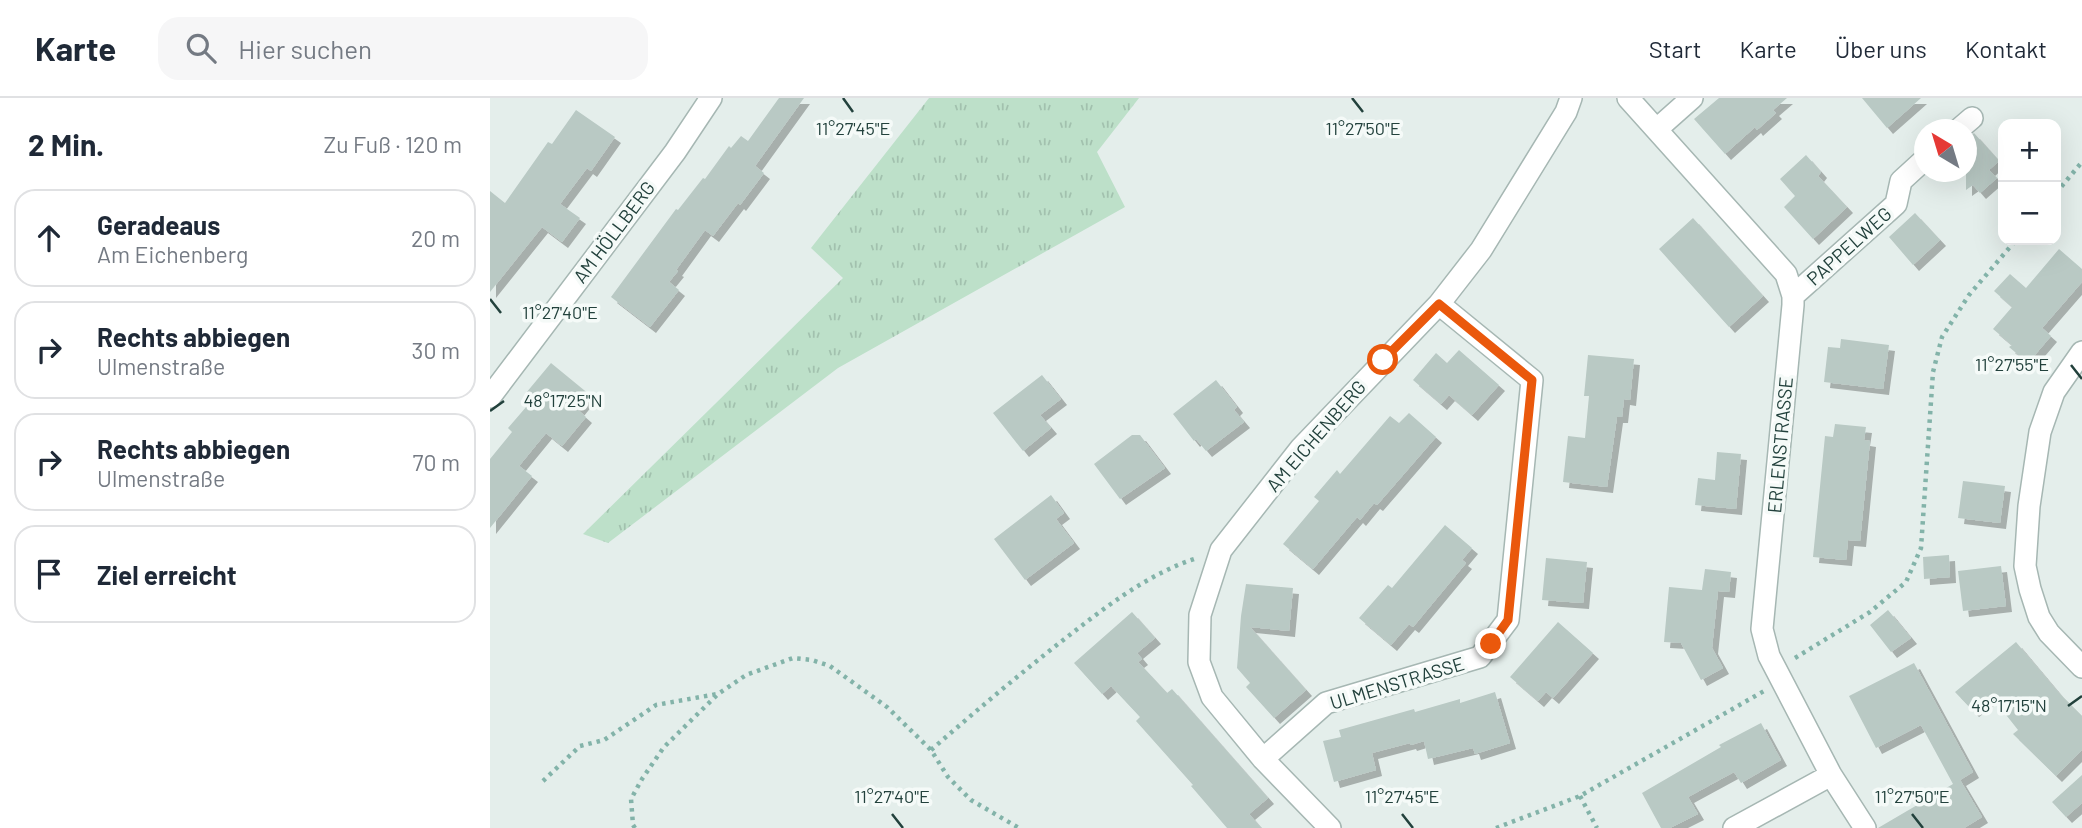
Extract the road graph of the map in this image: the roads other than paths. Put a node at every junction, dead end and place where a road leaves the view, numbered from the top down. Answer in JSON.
{"nodes":[{"id":1,"x":711,"y":98,"type":"edge"},
{"id":2,"x":1571,"y":98,"type":"edge"},
{"id":3,"x":1628,"y":98,"type":"edge"},
{"id":4,"x":1692,"y":98,"type":"edge"},
{"id":5,"x":1657,"y":129,"type":"junction"},
{"id":6,"x":1914,"y":169,"type":"edge"},
{"id":7,"x":1793,"y":296,"type":"junction"},
{"id":8,"x":1439,"y":304,"type":"junction"},
{"id":9,"x":2082,"y":352,"type":"edge"},
{"id":10,"x":490,"y":397,"type":"edge"},
{"id":11,"x":2082,"y":667,"type":"edge"},
{"id":12,"x":1263,"y":759,"type":"junction"},
{"id":13,"x":1831,"y":775,"type":"junction"},
{"id":14,"x":1330,"y":828,"type":"edge"},
{"id":15,"x":1734,"y":828,"type":"edge"},
{"id":16,"x":1865,"y":828,"type":"edge"}],
"edges":[{"from":1,"to":10,"type":"street","name":"AM HÖLLBERG"},
{"from":2,"to":8,"type":"street","name":"AM EICHENBERG"},
{"from":3,"to":5,"type":"street"},
{"from":4,"to":5,"type":"street"},
{"from":5,"to":7,"type":"street"},
{"from":6,"to":7,"type":"street","name":"PAPPELWEG"},
{"from":7,"to":13,"type":"street","name":"ERLENSTRASSE"},
{"from":8,"to":12,"type":"street","name":"AM EICHENBERG"},
{"from":8,"to":12,"type":"street","name":"ULMENSTRASSE"},
{"from":9,"to":11,"type":"street"},
{"from":12,"to":14,"type":"street","name":"AM EICHENBERG"},
{"from":13,"to":15,"type":"street"},
{"from":13,"to":16,"type":"street","name":"ERLENSTRASSE"}]}
